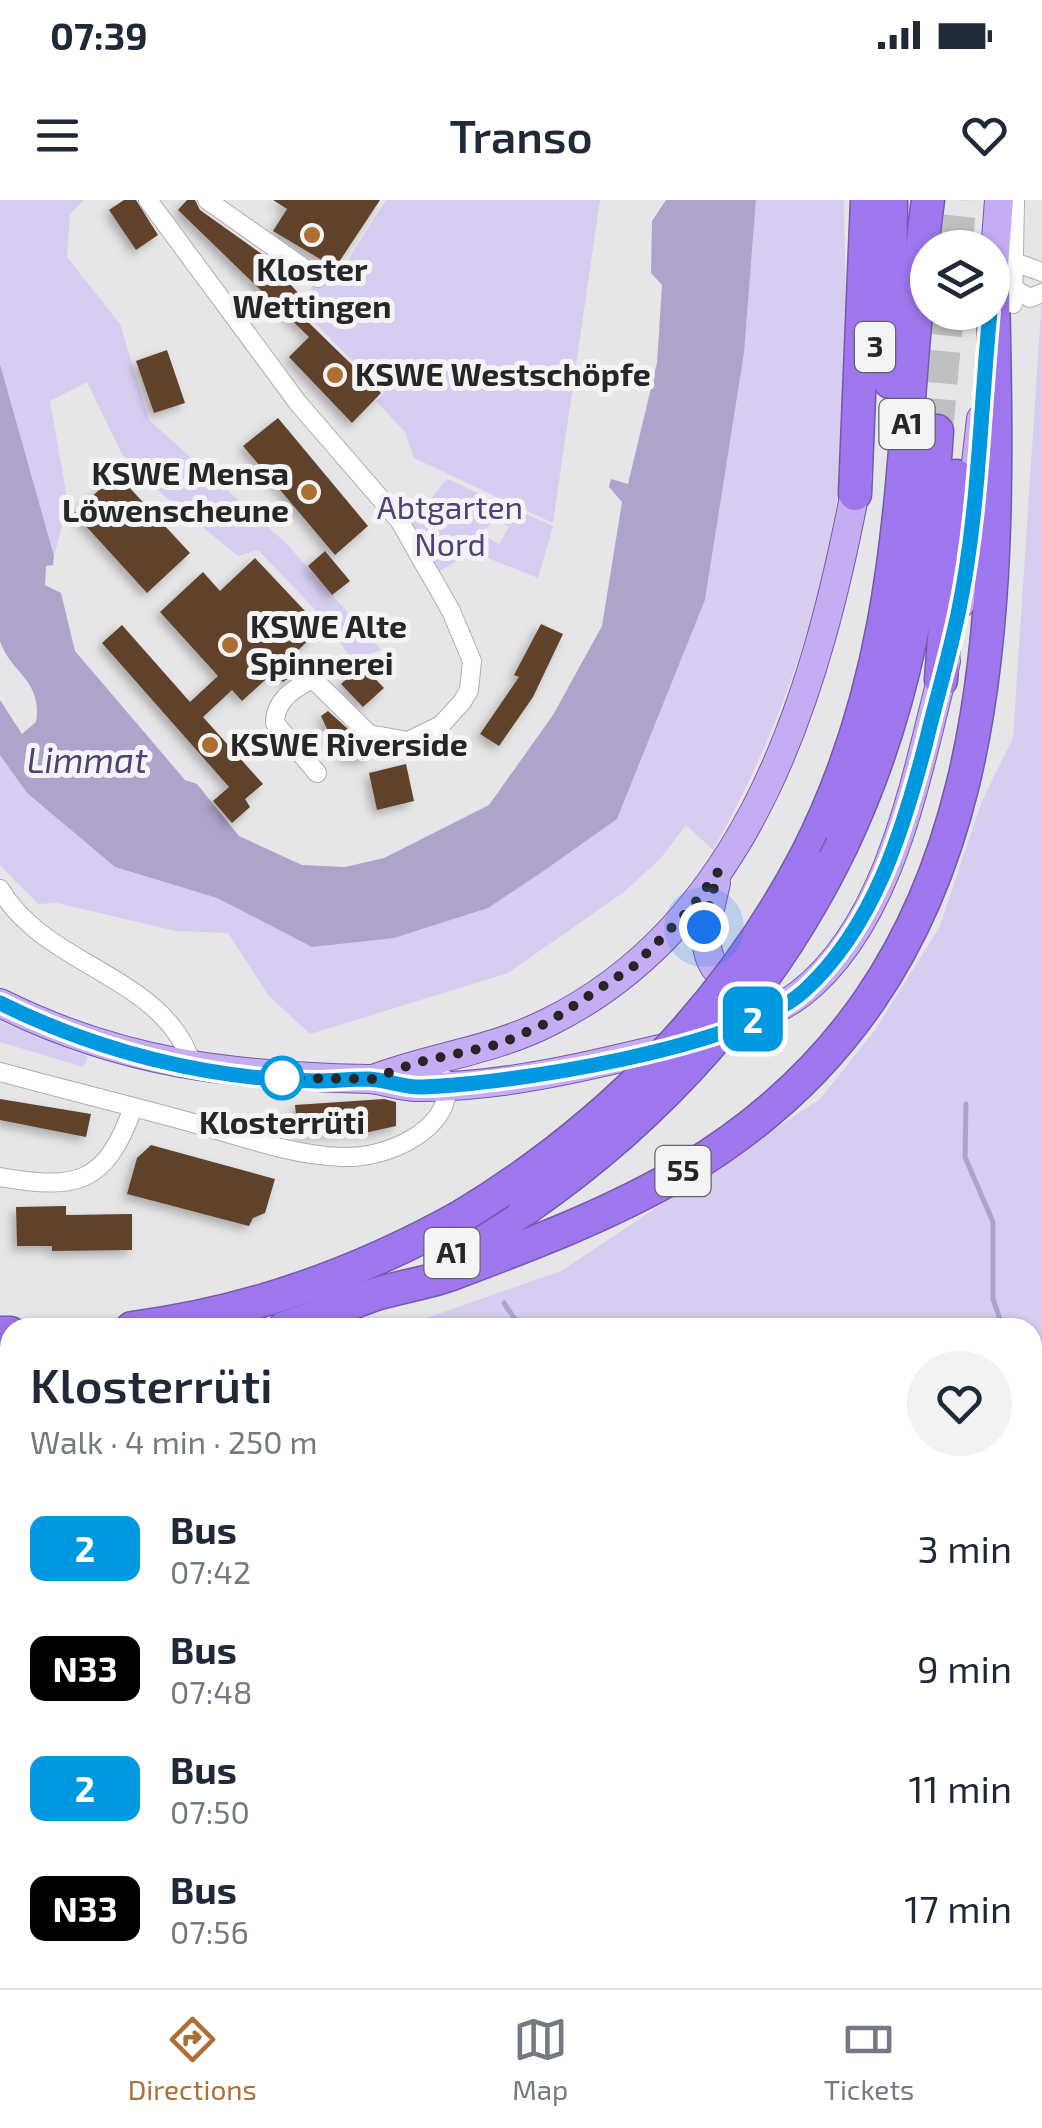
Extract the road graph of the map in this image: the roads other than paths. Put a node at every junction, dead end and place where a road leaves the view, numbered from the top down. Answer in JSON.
{"nodes":[{"id":1,"x":148,"y":200,"type":"edge"},
{"id":2,"x":207,"y":200,"type":"edge"},
{"id":3,"x":868,"y":200,"type":"edge"},
{"id":4,"x":889,"y":200,"type":"edge"},
{"id":5,"x":928,"y":200,"type":"edge"},
{"id":6,"x":999,"y":200,"type":"edge"},
{"id":7,"x":1015,"y":200,"type":"edge"},
{"id":8,"x":1000,"y":230,"type":"edge"},
{"id":9,"x":1014,"y":262,"type":"junction"},
{"id":10,"x":1042,"y":272,"type":"edge"},
{"id":11,"x":1010,"y":273,"type":"edge"},
{"id":12,"x":318,"y":278,"type":"dead end"},
{"id":13,"x":1042,"y":293,"type":"edge"},
{"id":14,"x":1010,"y":297,"type":"edge"},
{"id":15,"x":997,"y":330,"type":"edge"},
{"id":16,"x":1000,"y":330,"type":"edge"},
{"id":17,"x":855,"y":494,"type":"junction"},
{"id":18,"x":883,"y":646,"type":"junction"},
{"id":19,"x":941,"y":680,"type":"junction"},
{"id":20,"x":317,"y":773,"type":"dead end"},
{"id":21,"x":718,"y":872,"type":"junction"},
{"id":22,"x":0,"y":889,"type":"edge"},
{"id":23,"x":825,"y":967,"type":"junction"},
{"id":24,"x":0,"y":1002,"type":"edge"},
{"id":25,"x":194,"y":1068,"type":"junction"},
{"id":26,"x":0,"y":1072,"type":"edge"},
{"id":27,"x":446,"y":1072,"type":"junction"},
{"id":28,"x":134,"y":1108,"type":"junction"},
{"id":29,"x":0,"y":1177,"type":"edge"},
{"id":30,"x":376,"y":1294,"type":"junction"},
{"id":31,"x":187,"y":1318,"type":"edge"},
{"id":32,"x":311,"y":1318,"type":"edge"}],
"edges":[{"from":1,"to":20,"type":"street"},
{"from":2,"to":12,"type":"street"},
{"from":3,"to":17,"type":"highway"},
{"from":4,"to":17,"type":"main road","number":"3"},
{"from":4,"to":18,"type":"highway"},
{"from":5,"to":18,"type":"highway","number":"A1"},
{"from":6,"to":8,"type":"main road","number":"3"},
{"from":7,"to":9,"type":"street"},
{"from":9,"to":10,"type":"street"},
{"from":9,"to":11,"type":"street"},
{"from":13,"to":14,"type":"street"},
{"from":15,"to":19,"type":"main road","number":"3"},
{"from":16,"to":30,"type":"highway","number":"55"},
{"from":17,"to":21,"type":"main road","number":"3"},
{"from":18,"to":31,"type":"highway","number":"A1","bridge":true},
{"from":19,"to":23,"type":"main road","number":"3"},
{"from":19,"to":30,"type":"highway","number":"A1","bridge":true},
{"from":21,"to":23,"type":"main road"},
{"from":21,"to":27,"type":"main road","number":"3"},
{"from":22,"to":25,"type":"street"},
{"from":23,"to":27,"type":"main road","number":"3"},
{"from":24,"to":25,"type":"main road","number":"3"},
{"from":25,"to":27,"type":"main road","number":"3"},
{"from":26,"to":28,"type":"street"},
{"from":27,"to":28,"type":"street"},
{"from":28,"to":29,"type":"street"},
{"from":30,"to":32,"type":"highway","number":"A1"}]}
